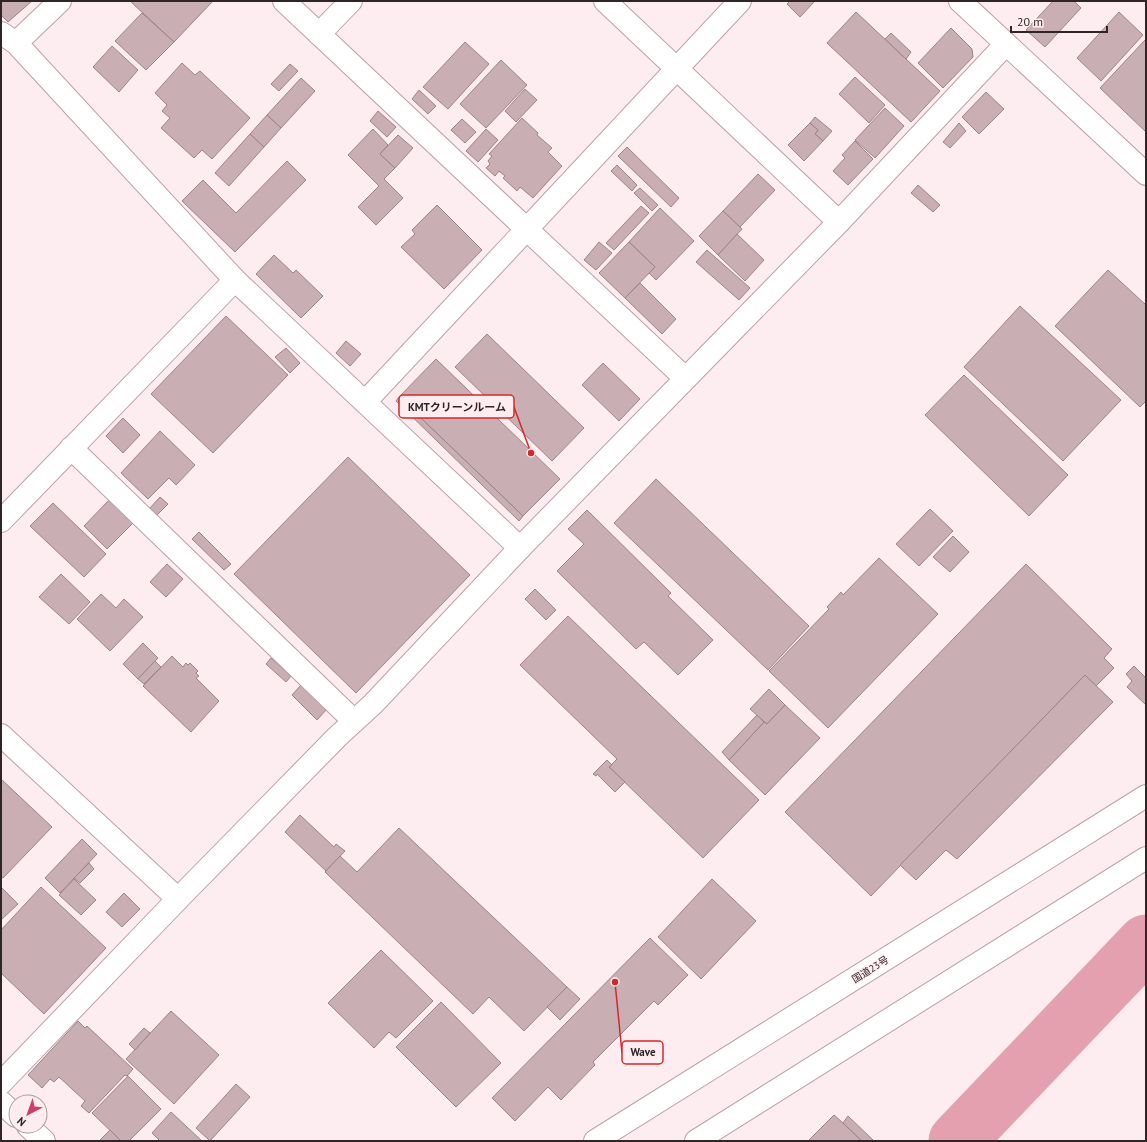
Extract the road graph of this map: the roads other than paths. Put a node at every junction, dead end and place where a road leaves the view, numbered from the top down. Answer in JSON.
{"nodes":[{"id":1,"x":60,"y":1,"type":"edge"},
{"id":2,"x":284,"y":1,"type":"edge"},
{"id":3,"x":351,"y":1,"type":"edge"},
{"id":4,"x":605,"y":1,"type":"edge"},
{"id":5,"x":740,"y":1,"type":"edge"},
{"id":6,"x":960,"y":1,"type":"edge"},
{"id":7,"x":320,"y":34,"type":"junction"},
{"id":8,"x":9,"y":38,"type":"edge"},
{"id":9,"x":1006,"y":44,"type":"junction"},
{"id":10,"x":676,"y":70,"type":"junction"},
{"id":11,"x":1146,"y":174,"type":"edge"},
{"id":12,"x":839,"y":222,"type":"junction"},
{"id":13,"x":527,"y":228,"type":"junction"},
{"id":14,"x":235,"y":280,"type":"junction"},
{"id":15,"x":685,"y":378,"type":"junction"},
{"id":16,"x":365,"y":402,"type":"junction"},
{"id":17,"x":71,"y":448,"type":"junction"},
{"id":18,"x":1,"y":521,"type":"edge"},
{"id":19,"x":520,"y":548,"type":"junction"},
{"id":20,"x":354,"y":721,"type":"junction"},
{"id":21,"x":1,"y":735,"type":"edge"},
{"id":22,"x":1146,"y":796,"type":"edge"},
{"id":23,"x":1146,"y":858,"type":"edge"},
{"id":24,"x":178,"y":899,"type":"junction"},
{"id":25,"x":1,"y":1083,"type":"edge"},
{"id":26,"x":37,"y":1134,"type":"edge"},
{"id":27,"x":44,"y":1141,"type":"edge"},
{"id":28,"x":595,"y":1141,"type":"edge"},
{"id":29,"x":696,"y":1141,"type":"edge"}],
"edges":[{"from":1,"to":8,"type":"main road"},
{"from":2,"to":7,"type":"main road"},
{"from":3,"to":7,"type":"main road"},
{"from":4,"to":10,"type":"main road"},
{"from":5,"to":10,"type":"main road"},
{"from":6,"to":9,"type":"main road"},
{"from":7,"to":13,"type":"main road"},
{"from":8,"to":14,"type":"main road"},
{"from":9,"to":11,"type":"main road"},
{"from":9,"to":12,"type":"main road"},
{"from":10,"to":12,"type":"main road"},
{"from":10,"to":13,"type":"main road"},
{"from":12,"to":15,"type":"main road"},
{"from":13,"to":15,"type":"main road"},
{"from":13,"to":16,"type":"main road"},
{"from":14,"to":16,"type":"main road"},
{"from":14,"to":17,"type":"main road"},
{"from":15,"to":19,"type":"main road"},
{"from":16,"to":19,"type":"main road"},
{"from":17,"to":18,"type":"main road"},
{"from":17,"to":20,"type":"main road"},
{"from":19,"to":20,"type":"main road"},
{"from":20,"to":24,"type":"main road"},
{"from":21,"to":24,"type":"main road"},
{"from":22,"to":28,"type":"main road","name":"国道23号"},
{"from":23,"to":29,"type":"main road"},
{"from":24,"to":25,"type":"main road"},
{"from":26,"to":27,"type":"main road"}]}
